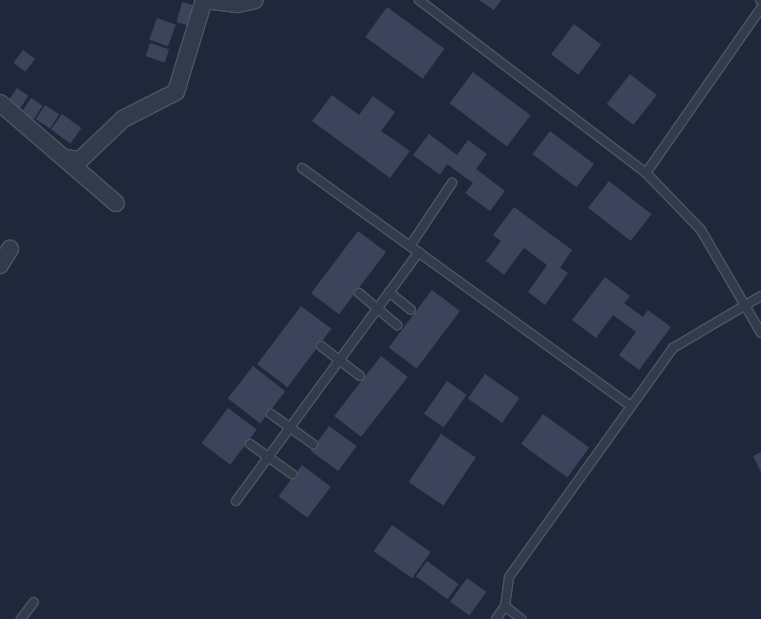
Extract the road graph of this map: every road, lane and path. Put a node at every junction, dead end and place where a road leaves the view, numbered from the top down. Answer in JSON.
{"nodes":[{"id":1,"x":254,"y":0,"type":"edge"},
{"id":2,"x":419,"y":0,"type":"edge"},
{"id":3,"x":761,"y":8,"type":"edge"},
{"id":4,"x":0,"y":104,"type":"edge"},
{"id":5,"x":65,"y":158,"type":"junction"},
{"id":6,"x":302,"y":168,"type":"dead end"},
{"id":7,"x":646,"y":173,"type":"junction"},
{"id":8,"x":452,"y":183,"type":"dead end"},
{"id":9,"x":116,"y":203,"type":"dead end"},
{"id":10,"x":410,"y":246,"type":"junction"},
{"id":11,"x":10,"y":250,"type":"dead end"},
{"id":12,"x":419,"y":252,"type":"junction"},
{"id":13,"x":0,"y":265,"type":"edge"},
{"id":14,"x":390,"y":292,"type":"junction"},
{"id":15,"x":359,"y":293,"type":"dead end"},
{"id":16,"x":761,"y":296,"type":"edge"},
{"id":17,"x":744,"y":303,"type":"junction"},
{"id":18,"x":378,"y":308,"type":"junction"},
{"id":19,"x":411,"y":310,"type":"dead end"},
{"id":20,"x":397,"y":325,"type":"dead end"},
{"id":21,"x":761,"y":333,"type":"edge"},
{"id":22,"x":321,"y":346,"type":"dead end"},
{"id":23,"x":340,"y":360,"type":"junction"},
{"id":24,"x":360,"y":376,"type":"dead end"},
{"id":25,"x":631,"y":406,"type":"junction"},
{"id":26,"x":271,"y":414,"type":"dead end"},
{"id":27,"x":290,"y":428,"type":"junction"},
{"id":28,"x":250,"y":444,"type":"dead end"},
{"id":29,"x":312,"y":444,"type":"dead end"},
{"id":30,"x":268,"y":458,"type":"junction"},
{"id":31,"x":292,"y":474,"type":"dead end"},
{"id":32,"x":236,"y":501,"type":"dead end"},
{"id":33,"x":34,"y":602,"type":"dead end"},
{"id":34,"x":505,"y":606,"type":"junction"},
{"id":35,"x":22,"y":619,"type":"edge"},
{"id":36,"x":496,"y":619,"type":"edge"},
{"id":37,"x":521,"y":619,"type":"edge"}],
"edges":[{"from":1,"to":5,"type":"street"},
{"from":2,"to":7,"type":"lane"},
{"from":3,"to":7,"type":"lane"},
{"from":4,"to":5,"type":"street"},
{"from":5,"to":9,"type":"street"},
{"from":6,"to":10,"type":"lane"},
{"from":7,"to":17,"type":"lane"},
{"from":8,"to":10,"type":"lane"},
{"from":10,"to":12,"type":"lane"},
{"from":11,"to":13,"type":"street"},
{"from":12,"to":14,"type":"lane"},
{"from":12,"to":25,"type":"lane"},
{"from":14,"to":18,"type":"lane"},
{"from":14,"to":19,"type":"lane"},
{"from":15,"to":18,"type":"lane"},
{"from":16,"to":17,"type":"lane"},
{"from":17,"to":21,"type":"lane"},
{"from":17,"to":25,"type":"lane"},
{"from":18,"to":20,"type":"lane"},
{"from":18,"to":23,"type":"lane"},
{"from":22,"to":23,"type":"lane"},
{"from":23,"to":24,"type":"lane"},
{"from":23,"to":27,"type":"lane"},
{"from":25,"to":34,"type":"lane"},
{"from":26,"to":27,"type":"lane"},
{"from":27,"to":29,"type":"lane"},
{"from":27,"to":30,"type":"lane"},
{"from":28,"to":30,"type":"lane"},
{"from":30,"to":31,"type":"lane"},
{"from":30,"to":32,"type":"lane"},
{"from":33,"to":35,"type":"lane"},
{"from":34,"to":36,"type":"lane"},
{"from":34,"to":37,"type":"lane"}]}
